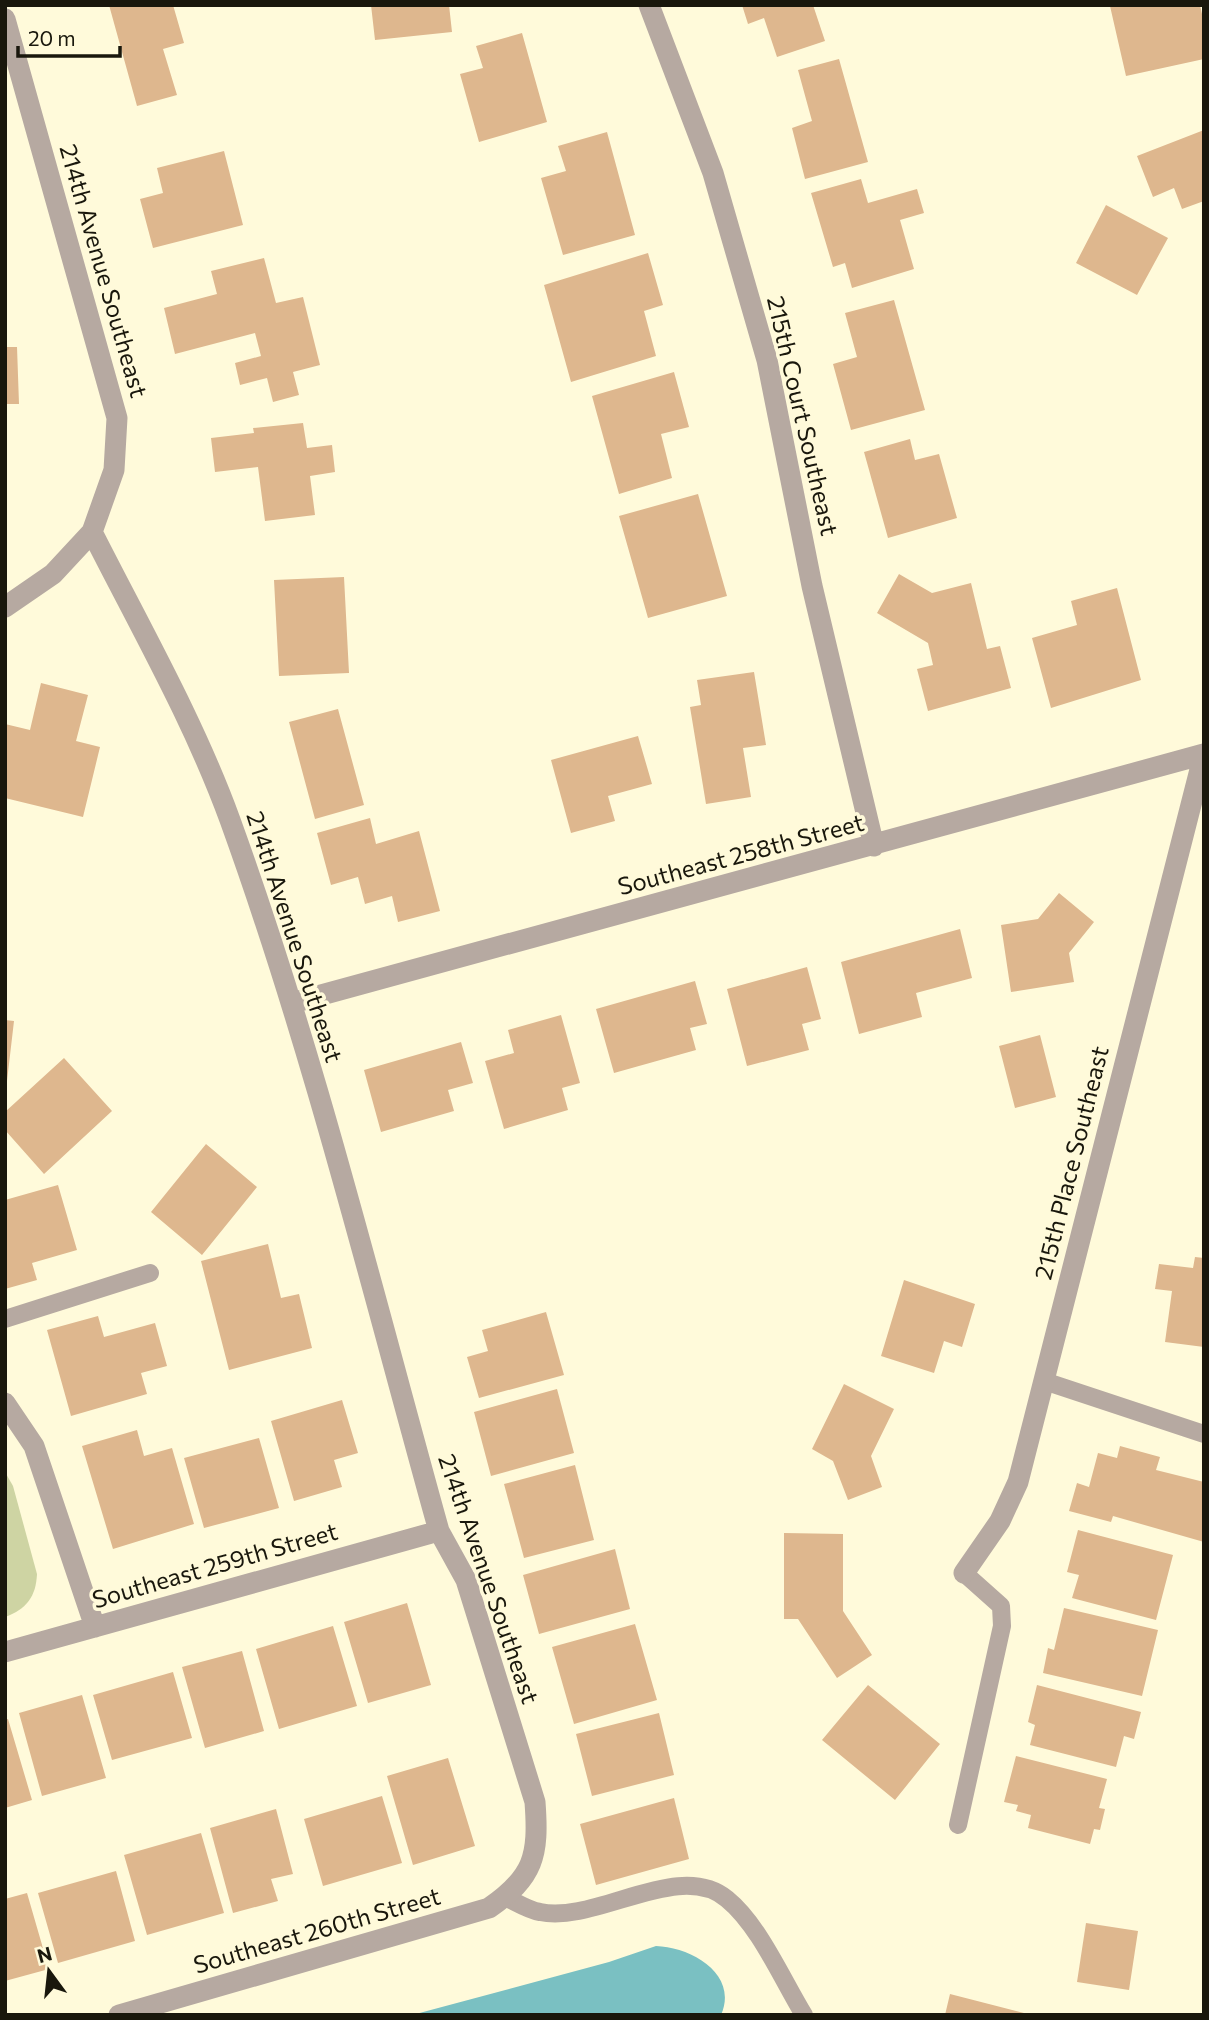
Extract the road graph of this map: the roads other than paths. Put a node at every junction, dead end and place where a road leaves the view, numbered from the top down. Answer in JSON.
{"nodes":[{"id":1,"x":649,"y":5,"type":"edge"},
{"id":2,"x":5,"y":19,"type":"edge"},
{"id":3,"x":92,"y":532,"type":"junction"},
{"id":4,"x":5,"y":607,"type":"edge"},
{"id":5,"x":1204,"y":754,"type":"edge"},
{"id":6,"x":874,"y":846,"type":"junction"},
{"id":7,"x":292,"y":1003,"type":"junction"},
{"id":8,"x":150,"y":1273,"type":"dead end"},
{"id":9,"x":5,"y":1319,"type":"edge"},
{"id":10,"x":1044,"y":1381,"type":"junction"},
{"id":11,"x":5,"y":1403,"type":"edge"},
{"id":12,"x":1204,"y":1434,"type":"edge"},
{"id":13,"x":439,"y":1531,"type":"junction"},
{"id":14,"x":964,"y":1573,"type":"joint"},
{"id":15,"x":94,"y":1627,"type":"junction"},
{"id":16,"x":5,"y":1652,"type":"edge"},
{"id":17,"x":958,"y":1825,"type":"dead end"},
{"id":18,"x":523,"y":1883,"type":"joint"},
{"id":19,"x":505,"y":1897,"type":"junction"},
{"id":20,"x":119,"y":2015,"type":"edge"},
{"id":21,"x":804,"y":2015,"type":"edge"}],
"edges":[{"from":1,"to":6,"type":"street","name":"215th Court Southeast"},
{"from":2,"to":3,"type":"street","name":"214th Avenue Southeast"},
{"from":3,"to":4,"type":"street"},
{"from":3,"to":7,"type":"street","name":"214th Avenue Southeast"},
{"from":5,"to":6,"type":"street","name":"Southeast 258th Street"},
{"from":5,"to":10,"type":"street","name":"215th Place Southeast"},
{"from":6,"to":7,"type":"street","name":"Southeast 258th Street"},
{"from":7,"to":13,"type":"street","name":"214th Avenue Southeast"},
{"from":8,"to":9,"type":"lane"},
{"from":10,"to":12,"type":"lane"},
{"from":10,"to":14,"type":"street","name":"215th Place Southeast"},
{"from":11,"to":15,"type":"street"},
{"from":13,"to":15,"type":"street","name":"Southeast 259th Street"},
{"from":13,"to":18,"type":"street","name":"214th Avenue Southeast"},
{"from":14,"to":17,"type":"lane"},
{"from":15,"to":16,"type":"street","name":"Southeast 259th Street"},
{"from":18,"to":19,"type":"street","name":"Southeast 260th Street"},
{"from":19,"to":20,"type":"street","name":"Southeast 260th Street"},
{"from":19,"to":21,"type":"lane"}]}
